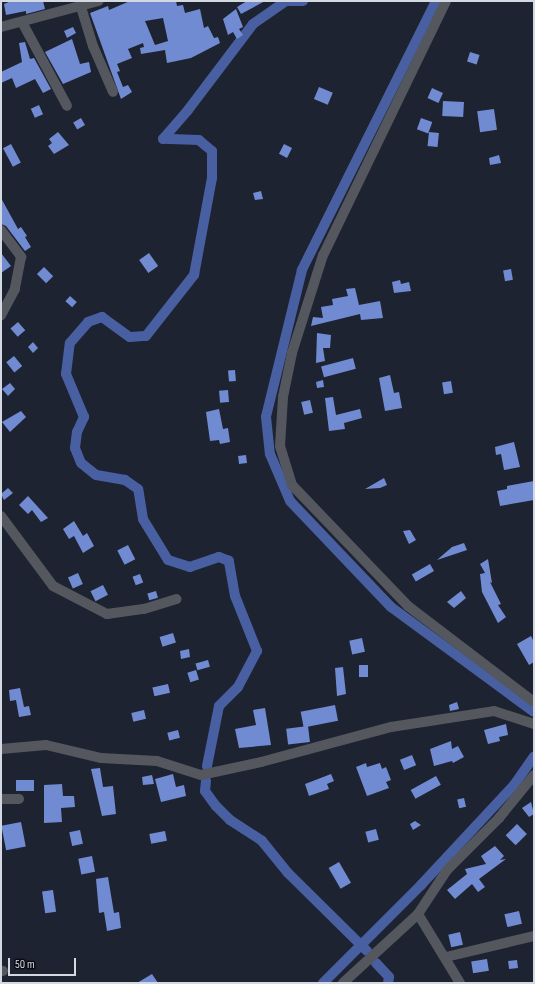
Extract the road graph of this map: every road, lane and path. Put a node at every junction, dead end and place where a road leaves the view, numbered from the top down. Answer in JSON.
{"nodes":[{"id":1,"x":98,"y":1,"type":"edge"},
{"id":2,"x":446,"y":1,"type":"edge"},
{"id":3,"x":81,"y":7,"type":"junction"},
{"id":4,"x":22,"y":22,"type":"junction"},
{"id":5,"x":1,"y":27,"type":"edge"},
{"id":6,"x":113,"y":92,"type":"dead end"},
{"id":7,"x":67,"y":106,"type":"dead end"},
{"id":8,"x":1,"y":230,"type":"edge"},
{"id":9,"x":1,"y":315,"type":"edge"},
{"id":10,"x":1,"y":517,"type":"edge"},
{"id":11,"x":177,"y":599,"type":"dead end"},
{"id":12,"x":534,"y":702,"type":"edge"},
{"id":13,"x":534,"y":724,"type":"edge"},
{"id":14,"x":1,"y":748,"type":"edge"},
{"id":15,"x":534,"y":775,"type":"edge"},
{"id":16,"x":1,"y":799,"type":"edge"},
{"id":17,"x":19,"y":799,"type":"dead end"},
{"id":18,"x":418,"y":914,"type":"junction"},
{"id":19,"x":534,"y":936,"type":"edge"},
{"id":20,"x":446,"y":957,"type":"junction"},
{"id":21,"x":343,"y":983,"type":"edge"},
{"id":22,"x":460,"y":983,"type":"edge"}],
"edges":[{"from":1,"to":3,"type":"street"},
{"from":2,"to":12,"type":"street"},
{"from":3,"to":4,"type":"street"},
{"from":3,"to":6,"type":"street"},
{"from":4,"to":5,"type":"street"},
{"from":4,"to":7,"type":"street"},
{"from":8,"to":9,"type":"street"},
{"from":10,"to":11,"type":"street"},
{"from":13,"to":14,"type":"street"},
{"from":15,"to":18,"type":"street"},
{"from":16,"to":17,"type":"street"},
{"from":18,"to":20,"type":"street"},
{"from":18,"to":21,"type":"street"},
{"from":19,"to":20,"type":"street"},
{"from":20,"to":22,"type":"street"}]}
